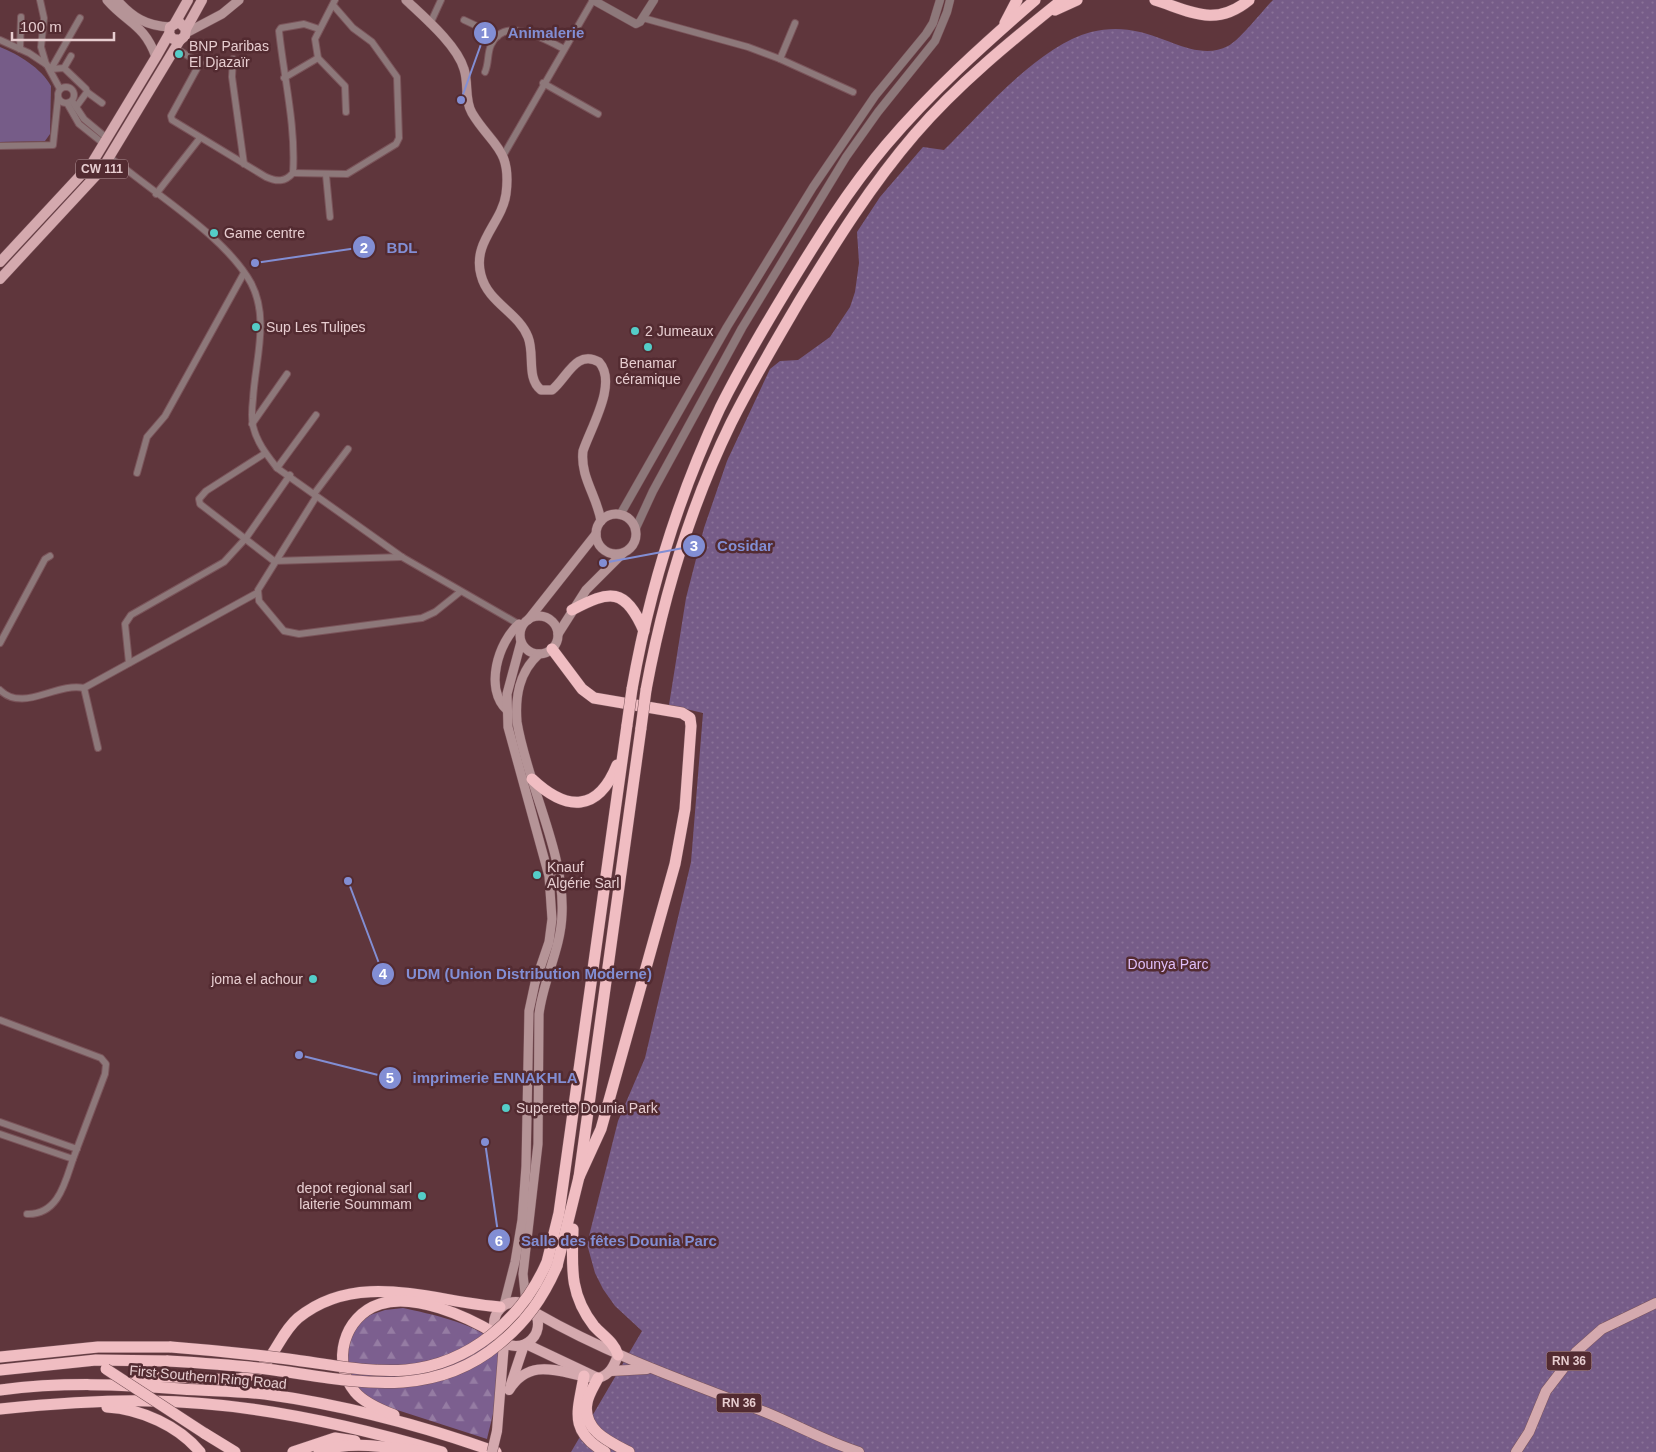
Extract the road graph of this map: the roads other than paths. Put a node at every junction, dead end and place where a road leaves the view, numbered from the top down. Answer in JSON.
{"nodes":[{"id":1,"x":40,"y":0,"type":"edge"},
{"id":2,"x":107,"y":0,"type":"edge"},
{"id":3,"x":117,"y":0,"type":"edge"},
{"id":4,"x":188,"y":0,"type":"edge"},
{"id":5,"x":202,"y":0,"type":"edge"},
{"id":6,"x":240,"y":0,"type":"edge"},
{"id":7,"x":406,"y":0,"type":"edge"},
{"id":8,"x":441,"y":0,"type":"edge"},
{"id":9,"x":593,"y":0,"type":"edge"},
{"id":10,"x":654,"y":0,"type":"edge"},
{"id":11,"x":940,"y":0,"type":"edge"},
{"id":12,"x":950,"y":0,"type":"edge"},
{"id":13,"x":1017,"y":0,"type":"edge"},
{"id":14,"x":1036,"y":0,"type":"edge"},
{"id":15,"x":1062,"y":0,"type":"edge"},
{"id":16,"x":1077,"y":0,"type":"edge"},
{"id":17,"x":1155,"y":0,"type":"edge"},
{"id":18,"x":1180,"y":0,"type":"edge"},
{"id":19,"x":1239,"y":0,"type":"edge"},
{"id":20,"x":1249,"y":0,"type":"edge"},
{"id":21,"x":334,"y":2,"type":"edge"},
{"id":22,"x":1042,"y":16,"type":"junction"},
{"id":23,"x":21,"y":17,"type":"dead end"},
{"id":24,"x":80,"y":18,"type":"dead end"},
{"id":25,"x":643,"y":18,"type":"junction"},
{"id":26,"x":464,"y":20,"type":"dead end"},
{"id":27,"x":795,"y":22,"type":"dead end"},
{"id":28,"x":430,"y":24,"type":"junction"},
{"id":29,"x":171,"y":28,"type":"junction"},
{"id":30,"x":319,"y":29,"type":"junction"},
{"id":31,"x":1001,"y":30,"type":"junction"},
{"id":32,"x":498,"y":36,"type":"junction"},
{"id":33,"x":182,"y":38,"type":"junction"},
{"id":34,"x":0,"y":40,"type":"edge"},
{"id":35,"x":20,"y":49,"type":"junction"},
{"id":36,"x":564,"y":49,"type":"junction"},
{"id":37,"x":71,"y":56,"type":"dead end"},
{"id":38,"x":156,"y":57,"type":"junction"},
{"id":39,"x":318,"y":58,"type":"junction"},
{"id":40,"x":780,"y":59,"type":"junction"},
{"id":41,"x":234,"y":60,"type":"dead end"},
{"id":42,"x":49,"y":67,"type":"junction"},
{"id":43,"x":64,"y":68,"type":"junction"},
{"id":44,"x":485,"y":72,"type":"dead end"},
{"id":45,"x":284,"y":78,"type":"junction"},
{"id":46,"x":544,"y":83,"type":"junction"},
{"id":47,"x":60,"y":89,"type":"junction"},
{"id":48,"x":87,"y":92,"type":"junction"},
{"id":49,"x":853,"y":92,"type":"dead end"},
{"id":50,"x":58,"y":98,"type":"junction"},
{"id":51,"x":71,"y":103,"type":"junction"},
{"id":52,"x":102,"y":103,"type":"dead end"},
{"id":53,"x":346,"y":112,"type":"dead end"},
{"id":54,"x":598,"y":114,"type":"dead end"},
{"id":55,"x":200,"y":138,"type":"junction"},
{"id":56,"x":106,"y":142,"type":"junction"},
{"id":57,"x":0,"y":146,"type":"edge"},
{"id":58,"x":503,"y":156,"type":"junction"},
{"id":59,"x":110,"y":158,"type":"junction"},
{"id":60,"x":244,"y":164,"type":"junction"},
{"id":61,"x":293,"y":173,"type":"junction"},
{"id":62,"x":326,"y":175,"type":"junction"},
{"id":63,"x":156,"y":194,"type":"junction"},
{"id":64,"x":330,"y":217,"type":"dead end"},
{"id":65,"x":0,"y":262,"type":"edge"},
{"id":66,"x":244,"y":273,"type":"junction"},
{"id":67,"x":0,"y":279,"type":"edge"},
{"id":68,"x":287,"y":374,"type":"dead end"},
{"id":69,"x":316,"y":415,"type":"dead end"},
{"id":70,"x":252,"y":424,"type":"junction"},
{"id":71,"x":348,"y":449,"type":"dead end"},
{"id":72,"x":264,"y":454,"type":"junction"},
{"id":73,"x":277,"y":468,"type":"junction"},
{"id":74,"x":136,"y":473,"type":"dead end"},
{"id":75,"x":290,"y":476,"type":"junction"},
{"id":76,"x":315,"y":495,"type":"junction"},
{"id":77,"x":596,"y":500,"type":"junction"},
{"id":78,"x":616,"y":515,"type":"junction"},
{"id":79,"x":601,"y":521,"type":"junction"},
{"id":80,"x":635,"y":530,"type":"junction"},
{"id":81,"x":596,"y":534,"type":"junction"},
{"id":82,"x":246,"y":538,"type":"junction"},
{"id":83,"x":625,"y":552,"type":"junction"},
{"id":84,"x":50,"y":556,"type":"dead end"},
{"id":85,"x":402,"y":557,"type":"junction"},
{"id":86,"x":274,"y":561,"type":"junction"},
{"id":87,"x":460,"y":592,"type":"junction"},
{"id":88,"x":257,"y":593,"type":"junction"},
{"id":89,"x":572,"y":610,"type":"junction"},
{"id":90,"x":523,"y":623,"type":"junction"},
{"id":91,"x":644,"y":631,"type":"junction"},
{"id":92,"x":558,"y":634,"type":"junction"},
{"id":93,"x":521,"y":642,"type":"junction"},
{"id":94,"x":0,"y":643,"type":"edge"},
{"id":95,"x":552,"y":648,"type":"junction"},
{"id":96,"x":539,"y":654,"type":"junction"},
{"id":97,"x":129,"y":663,"type":"junction"},
{"id":98,"x":84,"y":688,"type":"junction"},
{"id":99,"x":0,"y":690,"type":"edge"},
{"id":100,"x":507,"y":710,"type":"junction"},
{"id":101,"x":98,"y":748,"type":"dead end"},
{"id":102,"x":623,"y":752,"type":"junction"},
{"id":103,"x":532,"y":780,"type":"junction"},
{"id":104,"x":0,"y":1020,"type":"edge"},
{"id":105,"x":0,"y":1122,"type":"edge"},
{"id":106,"x":0,"y":1134,"type":"edge"},
{"id":107,"x":77,"y":1149,"type":"junction"},
{"id":108,"x":73,"y":1160,"type":"junction"},
{"id":109,"x":579,"y":1177,"type":"junction"},
{"id":110,"x":27,"y":1214,"type":"dead end"},
{"id":111,"x":572,"y":1214,"type":"junction"},
{"id":112,"x":552,"y":1264,"type":"junction"},
{"id":113,"x":1656,"y":1303,"type":"edge"},
{"id":114,"x":526,"y":1304,"type":"junction"},
{"id":115,"x":502,"y":1306,"type":"junction"},
{"id":116,"x":536,"y":1313,"type":"junction"},
{"id":117,"x":496,"y":1334,"type":"junction"},
{"id":118,"x":504,"y":1343,"type":"junction"},
{"id":119,"x":525,"y":1344,"type":"junction"},
{"id":120,"x":618,"y":1355,"type":"junction"},
{"id":121,"x":0,"y":1357,"type":"edge"},
{"id":122,"x":65,"y":1362,"type":"junction"},
{"id":123,"x":652,"y":1369,"type":"junction"},
{"id":124,"x":0,"y":1370,"type":"edge"},
{"id":125,"x":611,"y":1371,"type":"junction"},
{"id":126,"x":592,"y":1377,"type":"junction"},
{"id":127,"x":125,"y":1385,"type":"junction"},
{"id":128,"x":0,"y":1390,"type":"edge"},
{"id":129,"x":509,"y":1390,"type":"junction"},
{"id":130,"x":74,"y":1402,"type":"junction"},
{"id":131,"x":0,"y":1409,"type":"edge"},
{"id":132,"x":500,"y":1414,"type":"junction"},
{"id":133,"x":443,"y":1433,"type":"junction"},
{"id":134,"x":383,"y":1447,"type":"junction"},
{"id":135,"x":231,"y":1451,"type":"edge"},
{"id":136,"x":200,"y":1452,"type":"edge"},
{"id":137,"x":293,"y":1452,"type":"edge"},
{"id":138,"x":319,"y":1452,"type":"edge"},
{"id":139,"x":430,"y":1452,"type":"edge"},
{"id":140,"x":442,"y":1452,"type":"edge"},
{"id":141,"x":492,"y":1452,"type":"edge"},
{"id":142,"x":496,"y":1452,"type":"edge"},
{"id":143,"x":605,"y":1452,"type":"edge"},
{"id":144,"x":629,"y":1452,"type":"edge"},
{"id":145,"x":859,"y":1452,"type":"edge"},
{"id":146,"x":1516,"y":1452,"type":"edge"}],
"edges":[{"from":1,"to":42,"type":"street"},
{"from":2,"to":38,"type":"main road"},
{"from":3,"to":29,"type":"main road"},
{"from":4,"to":29,"type":"main road"},
{"from":5,"to":33,"type":"main road","number":"CW 111"},
{"from":6,"to":33,"type":"main road"},
{"from":7,"to":28,"type":"main road"},
{"from":8,"to":28,"type":"street"},
{"from":9,"to":25,"type":"street"},
{"from":9,"to":36,"type":"street"},
{"from":10,"to":25,"type":"street"},
{"from":11,"to":78,"type":"street"},
{"from":12,"to":80,"type":"street"},
{"from":13,"to":31,"type":"highway"},
{"from":14,"to":31,"type":"highway"},
{"from":15,"to":22,"type":"highway"},
{"from":16,"to":22,"type":"highway"},
{"from":17,"to":20,"type":"highway"},
{"from":18,"to":19,"type":"highway"},
{"from":21,"to":30,"type":"street"},
{"from":21,"to":62,"type":"street"},
{"from":22,"to":109,"type":"highway","bridge":true},
{"from":23,"to":35,"type":"street"},
{"from":24,"to":42,"type":"street"},
{"from":25,"to":40,"type":"street"},
{"from":26,"to":32,"type":"street"},
{"from":27,"to":40,"type":"street"},
{"from":28,"to":58,"type":"main road"},
{"from":29,"to":33,"type":"main road"},
{"from":29,"to":33,"type":"main road"},
{"from":29,"to":38,"type":"main road"},
{"from":30,"to":39,"type":"street"},
{"from":30,"to":45,"type":"street"},
{"from":31,"to":91,"type":"highway"},
{"from":32,"to":36,"type":"street"},
{"from":32,"to":44,"type":"street"},
{"from":33,"to":55,"type":"street"},
{"from":33,"to":59,"type":"main road","number":"CW 111"},
{"from":34,"to":35,"type":"street"},
{"from":35,"to":42,"type":"street"},
{"from":36,"to":46,"type":"street"},
{"from":37,"to":43,"type":"street"},
{"from":38,"to":56,"type":"main road"},
{"from":39,"to":45,"type":"street"},
{"from":39,"to":53,"type":"street"},
{"from":40,"to":49,"type":"street"},
{"from":41,"to":60,"type":"street"},
{"from":42,"to":43,"type":"street"},
{"from":42,"to":47,"type":"street"},
{"from":43,"to":48,"type":"street"},
{"from":45,"to":61,"type":"street"},
{"from":46,"to":54,"type":"street"},
{"from":46,"to":58,"type":"street"},
{"from":47,"to":50,"type":"street"},
{"from":47,"to":51,"type":"street"},
{"from":48,"to":51,"type":"street"},
{"from":48,"to":52,"type":"street"},
{"from":50,"to":51,"type":"street"},
{"from":50,"to":57,"type":"street"},
{"from":51,"to":56,"type":"street"},
{"from":55,"to":60,"type":"street"},
{"from":55,"to":63,"type":"street"},
{"from":56,"to":65,"type":"main road"},
{"from":58,"to":77,"type":"main road"},
{"from":59,"to":63,"type":"street"},
{"from":59,"to":67,"type":"main road","number":"CW 111"},
{"from":60,"to":61,"type":"street"},
{"from":61,"to":62,"type":"street"},
{"from":62,"to":64,"type":"street"},
{"from":63,"to":66,"type":"street"},
{"from":66,"to":70,"type":"street"},
{"from":66,"to":74,"type":"street"},
{"from":68,"to":70,"type":"street"},
{"from":69,"to":73,"type":"street"},
{"from":70,"to":72,"type":"street"},
{"from":71,"to":76,"type":"street"},
{"from":72,"to":73,"type":"street"},
{"from":72,"to":82,"type":"street"},
{"from":73,"to":75,"type":"street"},
{"from":75,"to":76,"type":"street"},
{"from":75,"to":82,"type":"street"},
{"from":76,"to":85,"type":"street"},
{"from":76,"to":86,"type":"street"},
{"from":77,"to":78,"type":"main road"},
{"from":77,"to":79,"type":"main road"},
{"from":78,"to":79,"type":"main road"},
{"from":78,"to":80,"type":"main road"},
{"from":79,"to":81,"type":"main road"},
{"from":80,"to":83,"type":"main road"},
{"from":81,"to":83,"type":"main road"},
{"from":81,"to":90,"type":"main road"},
{"from":82,"to":86,"type":"street"},
{"from":82,"to":97,"type":"street"},
{"from":83,"to":89,"type":"main road"},
{"from":84,"to":94,"type":"street"},
{"from":85,"to":86,"type":"street"},
{"from":85,"to":87,"type":"street"},
{"from":86,"to":88,"type":"street"},
{"from":87,"to":88,"type":"street"},
{"from":87,"to":90,"type":"street"},
{"from":88,"to":97,"type":"street"},
{"from":89,"to":91,"type":"highway"},
{"from":89,"to":92,"type":"main road"},
{"from":90,"to":92,"type":"main road"},
{"from":90,"to":93,"type":"main road"},
{"from":90,"to":100,"type":"main road"},
{"from":91,"to":102,"type":"highway","bridge":true},
{"from":92,"to":95,"type":"main road"},
{"from":93,"to":96,"type":"main road"},
{"from":93,"to":100,"type":"main road"},
{"from":95,"to":96,"type":"main road"},
{"from":95,"to":109,"type":"highway"},
{"from":96,"to":103,"type":"main road"},
{"from":97,"to":98,"type":"street"},
{"from":98,"to":99,"type":"street"},
{"from":98,"to":101,"type":"street"},
{"from":100,"to":115,"type":"main road"},
{"from":102,"to":103,"type":"highway"},
{"from":102,"to":112,"type":"highway"},
{"from":103,"to":114,"type":"main road"},
{"from":104,"to":107,"type":"street"},
{"from":105,"to":107,"type":"street"},
{"from":106,"to":108,"type":"street"},
{"from":107,"to":108,"type":"street"},
{"from":108,"to":110,"type":"street"},
{"from":109,"to":111,"type":"highway"},
{"from":111,"to":112,"type":"highway"},
{"from":111,"to":120,"type":"highway"},
{"from":112,"to":121,"type":"highway","bridge":true},
{"from":112,"to":122,"type":"highway","bridge":true},
{"from":113,"to":146,"type":"main road","number":"RN 36"},
{"from":114,"to":115,"type":"main road"},
{"from":114,"to":116,"type":"main road"},
{"from":115,"to":117,"type":"main road"},
{"from":115,"to":127,"type":"highway"},
{"from":116,"to":119,"type":"main road"},
{"from":116,"to":120,"type":"main road","number":"RN 36"},
{"from":117,"to":118,"type":"main road"},
{"from":117,"to":133,"type":"highway"},
{"from":118,"to":119,"type":"main road"},
{"from":118,"to":132,"type":"main road"},
{"from":119,"to":126,"type":"main road"},
{"from":119,"to":129,"type":"main road"},
{"from":120,"to":123,"type":"main road","number":"RN 36"},
{"from":120,"to":125,"type":"main road"},
{"from":122,"to":124,"type":"highway"},
{"from":122,"to":135,"type":"highway","bridge":true},
{"from":123,"to":125,"type":"main road"},
{"from":123,"to":145,"type":"main road","number":"RN 36"},
{"from":125,"to":126,"type":"main road"},
{"from":126,"to":129,"type":"main road"},
{"from":126,"to":143,"type":"highway"},
{"from":126,"to":144,"type":"highway"},
{"from":127,"to":128,"type":"highway","name":"First Southern Ring Road"},
{"from":127,"to":133,"type":"highway","name":"First Southern Ring Road"},
{"from":129,"to":132,"type":"main road"},
{"from":130,"to":131,"type":"highway","name":"First Southern Ring Road"},
{"from":130,"to":136,"type":"highway"},
{"from":130,"to":140,"type":"highway","name":"First Southern Ring Road"},
{"from":132,"to":141,"type":"main road","bridge":true},
{"from":133,"to":142,"type":"highway","name":"First Southern Ring Road"},
{"from":134,"to":137,"type":"highway"},
{"from":134,"to":138,"type":"highway"},
{"from":134,"to":139,"type":"highway"}]}
